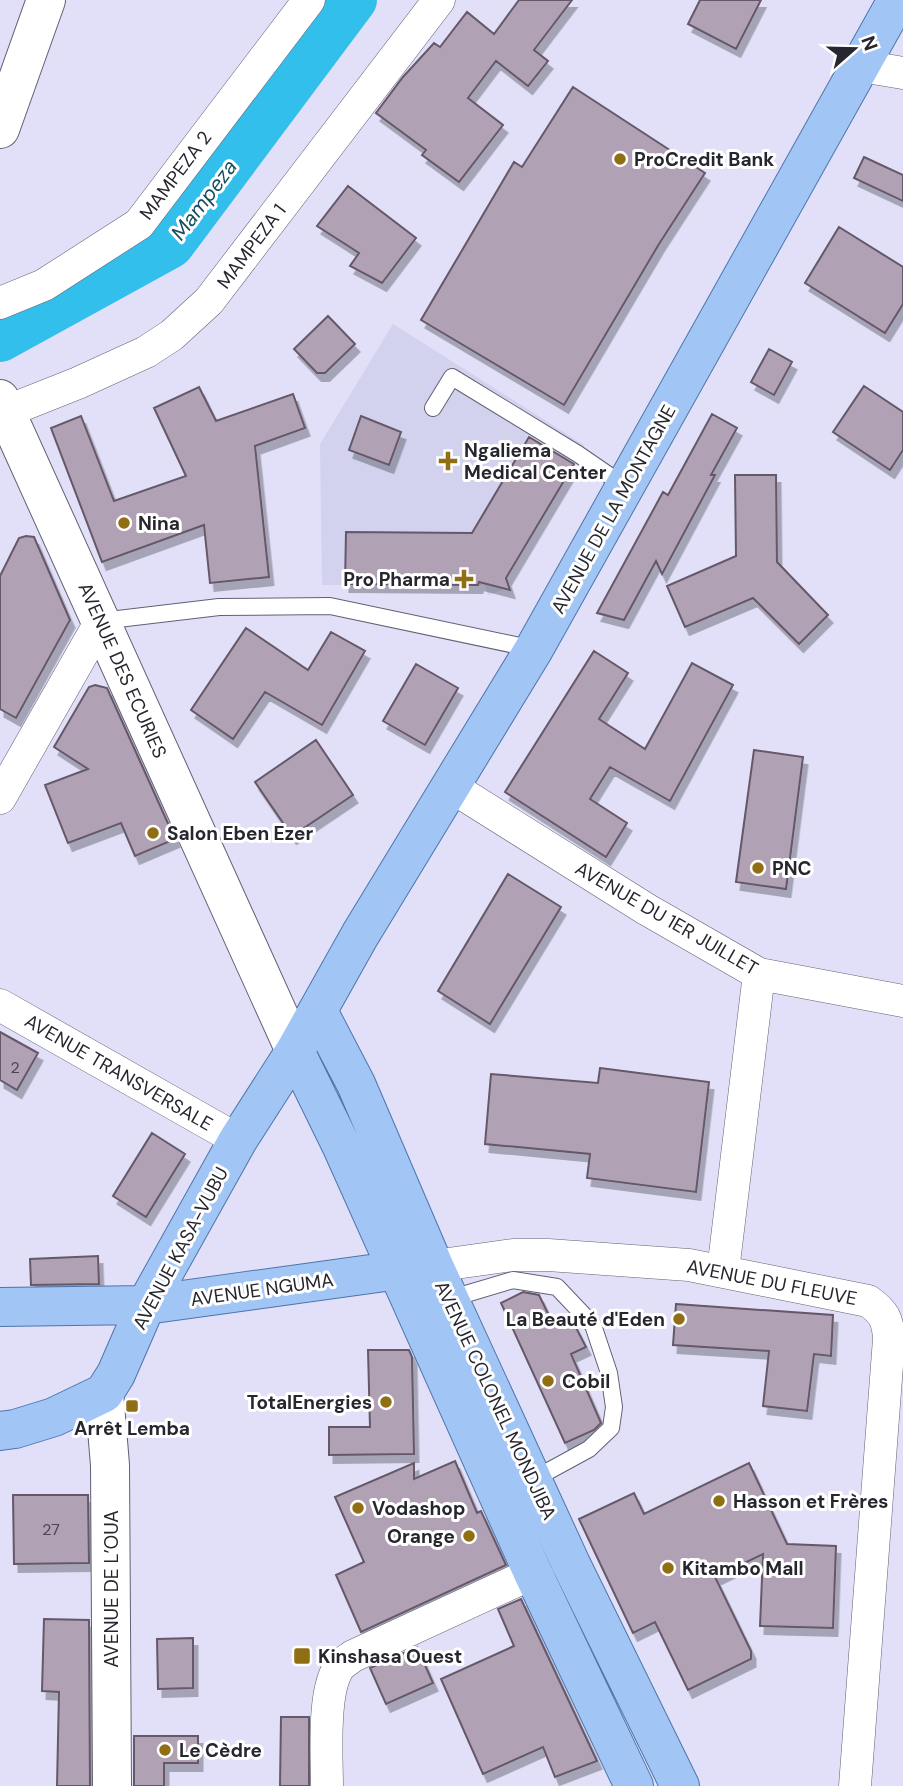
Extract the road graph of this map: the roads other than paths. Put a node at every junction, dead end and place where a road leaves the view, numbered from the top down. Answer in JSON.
{"nodes":[{"id":1,"x":46,"y":0,"type":"edge"},
{"id":2,"x":309,"y":0,"type":"edge"},
{"id":3,"x":439,"y":0,"type":"edge"},
{"id":4,"x":897,"y":0,"type":"edge"},
{"id":5,"x":861,"y":66,"type":"junction"},
{"id":6,"x":903,"y":73,"type":"edge"},
{"id":7,"x":0,"y":129,"type":"edge"},
{"id":8,"x":0,"y":303,"type":"edge"},
{"id":9,"x":2,"y":408,"type":"edge"},
{"id":10,"x":433,"y":408,"type":"dead end"},
{"id":11,"x":626,"y":488,"type":"junction"},
{"id":12,"x":101,"y":621,"type":"junction"},
{"id":13,"x":534,"y":649,"type":"junction"},
{"id":14,"x":450,"y":786,"type":"junction"},
{"id":15,"x":0,"y":798,"type":"edge"},
{"id":16,"x":240,"y":929,"type":"junction"},
{"id":17,"x":759,"y":974,"type":"junction"},
{"id":18,"x":903,"y":1001,"type":"edge"},
{"id":19,"x":0,"y":1004,"type":"edge"},
{"id":20,"x":318,"y":1011,"type":"junction"},
{"id":21,"x":295,"y":1051,"type":"junction"},
{"id":22,"x":237,"y":1140,"type":"junction"},
{"id":23,"x":723,"y":1271,"type":"junction"},
{"id":24,"x":427,"y":1278,"type":"junction"},
{"id":25,"x":146,"y":1305,"type":"junction"},
{"id":26,"x":0,"y":1307,"type":"edge"},
{"id":27,"x":104,"y":1392,"type":"junction"},
{"id":28,"x":0,"y":1431,"type":"edge"},
{"id":29,"x":532,"y":1480,"type":"junction"},
{"id":30,"x":533,"y":1573,"type":"junction"},
{"id":31,"x":112,"y":1786,"type":"edge"},
{"id":32,"x":327,"y":1786,"type":"edge"},
{"id":33,"x":634,"y":1786,"type":"edge"},
{"id":34,"x":680,"y":1786,"type":"edge"},
{"id":35,"x":855,"y":1786,"type":"edge"}],
"edges":[{"from":1,"to":7,"type":"street"},
{"from":2,"to":8,"type":"street","name":"MAMPEZA 2"},
{"from":3,"to":9,"type":"street","name":"MAMPEZA 1"},
{"from":4,"to":5,"type":"main road","name":"AVENUE DE LA MONTAGNE"},
{"from":5,"to":6,"type":"street"},
{"from":5,"to":11,"type":"main road","name":"AVENUE DE LA MONTAGNE"},
{"from":9,"to":12,"type":"street","name":"AVENUE DES ECURIES"},
{"from":10,"to":11,"type":"lane"},
{"from":11,"to":13,"type":"main road","name":"AVENUE DE LA MONTAGNE"},
{"from":12,"to":13,"type":"lane"},
{"from":12,"to":15,"type":"street"},
{"from":12,"to":16,"type":"street","name":"AVENUE DES ECURIES"},
{"from":13,"to":14,"type":"main road","name":"AVENUE DE LA MONTAGNE"},
{"from":14,"to":17,"type":"street","name":"AVENUE DU 1ER JUILLET"},
{"from":14,"to":20,"type":"main road","name":"AVENUE DE LA MONTAGNE"},
{"from":16,"to":20,"type":"street","name":"AVENUE DES ECURIES"},
{"from":16,"to":21,"type":"street","name":"AVENUE DES ECURIES"},
{"from":17,"to":18,"type":"street","name":"AVENUE DU 1ER JUILLET"},
{"from":17,"to":23,"type":"street"},
{"from":19,"to":22,"type":"street","name":"AVENUE TRANSVERSALE"},
{"from":20,"to":21,"type":"main road","name":"AVENUE KASA-VUBU"},
{"from":20,"to":24,"type":"main road","name":"AVENUE COLONEL MONDJIBA"},
{"from":21,"to":22,"type":"main road","name":"AVENUE KASA-VUBU"},
{"from":21,"to":24,"type":"main road","name":"AVENUE COLONEL MONDJIBA"},
{"from":22,"to":25,"type":"main road","name":"AVENUE KASA-VUBU"},
{"from":23,"to":24,"type":"street","name":"AVENUE DU FLEUVE"},
{"from":23,"to":35,"type":"street","name":"AVENUE DU FLEUVE"},
{"from":24,"to":25,"type":"main road","name":"AVENUE NGUMA"},
{"from":24,"to":29,"type":"main road","name":"AVENUE COLONEL MONDJIBA"},
{"from":24,"to":29,"type":"lane"},
{"from":24,"to":30,"type":"main road","name":"AVENUE COLONEL MONDJIBA"},
{"from":25,"to":26,"type":"main road","name":"AVENUE NGUMA"},
{"from":25,"to":27,"type":"main road","name":"AVENUE KASA-VUBU"},
{"from":27,"to":28,"type":"main road"},
{"from":27,"to":31,"type":"street","name":"AVENUE DE L’OUA"},
{"from":29,"to":34,"type":"main road","name":"AVENUE COLONEL MONDJIBA"},
{"from":30,"to":32,"type":"street"},
{"from":30,"to":33,"type":"main road","name":"AVENUE COLONEL MONDJIBA"}]}
